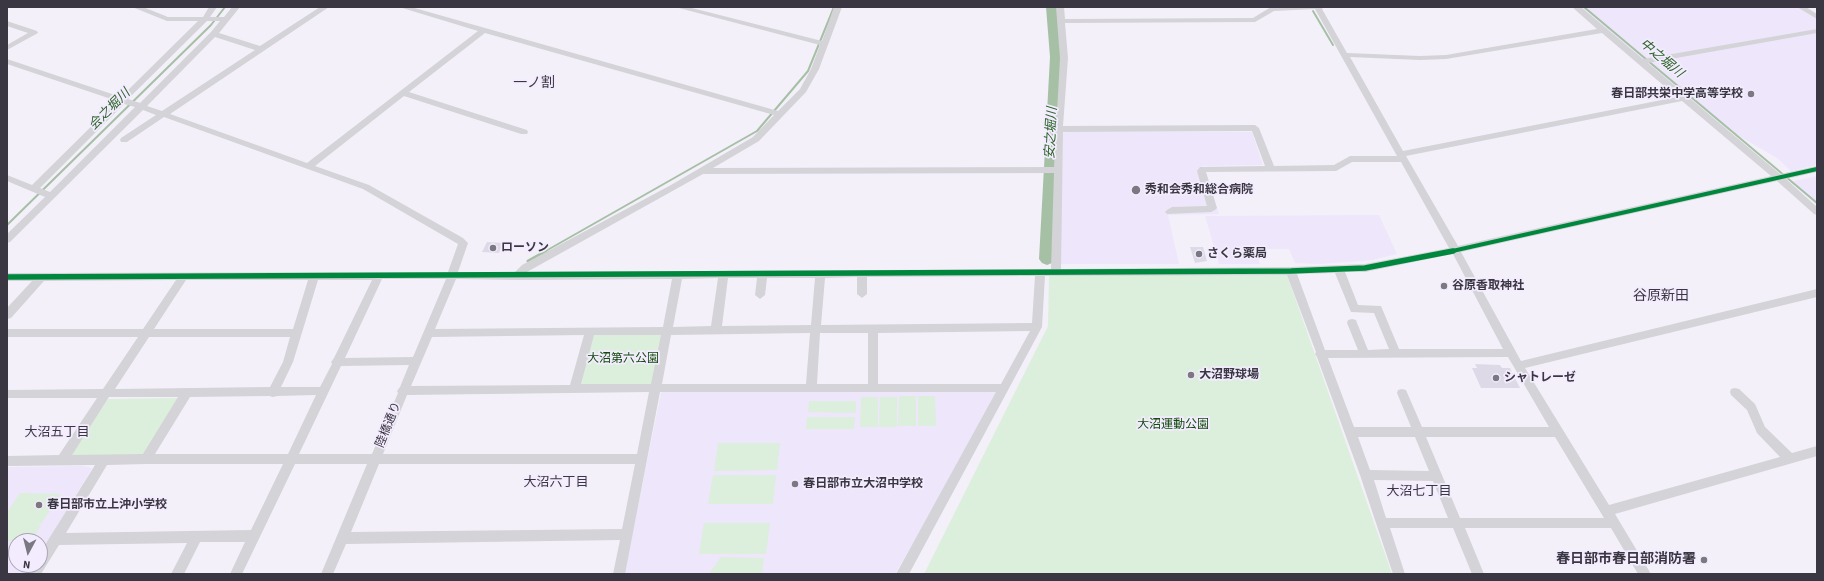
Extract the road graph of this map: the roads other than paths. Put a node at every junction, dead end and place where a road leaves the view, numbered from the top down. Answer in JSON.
{"nodes":[{"id":1,"x":136,"y":7,"type":"edge"},
{"id":2,"x":213,"y":7,"type":"edge"},
{"id":3,"x":236,"y":7,"type":"edge"},
{"id":4,"x":325,"y":7,"type":"edge"},
{"id":5,"x":403,"y":7,"type":"edge"},
{"id":6,"x":679,"y":7,"type":"edge"},
{"id":7,"x":838,"y":7,"type":"edge"},
{"id":8,"x":1060,"y":7,"type":"edge"},
{"id":9,"x":1318,"y":7,"type":"edge"},
{"id":10,"x":1576,"y":7,"type":"edge"},
{"id":11,"x":1801,"y":7,"type":"edge"},
{"id":12,"x":1817,"y":17,"type":"edge"},
{"id":13,"x":206,"y":19,"type":"junction"},
{"id":14,"x":222,"y":19,"type":"junction"},
{"id":15,"x":1062,"y":22,"type":"junction"},
{"id":16,"x":7,"y":23,"type":"edge"},
{"id":17,"x":484,"y":30,"type":"junction"},
{"id":18,"x":1603,"y":30,"type":"junction"},
{"id":19,"x":1817,"y":31,"type":"edge"},
{"id":20,"x":214,"y":34,"type":"junction"},
{"id":21,"x":824,"y":44,"type":"junction"},
{"id":22,"x":7,"y":48,"type":"edge"},
{"id":23,"x":260,"y":49,"type":"junction"},
{"id":24,"x":1345,"y":55,"type":"junction"},
{"id":25,"x":7,"y":61,"type":"edge"},
{"id":26,"x":1641,"y":62,"type":"junction"},
{"id":27,"x":402,"y":93,"type":"junction"},
{"id":28,"x":1683,"y":98,"type":"junction"},
{"id":29,"x":132,"y":104,"type":"junction"},
{"id":30,"x":163,"y":114,"type":"junction"},
{"id":31,"x":780,"y":114,"type":"junction"},
{"id":32,"x":1059,"y":129,"type":"junction"},
{"id":33,"x":524,"y":132,"type":"dead end"},
{"id":34,"x":124,"y":140,"type":"dead end"},
{"id":35,"x":1401,"y":156,"type":"junction"},
{"id":36,"x":310,"y":166,"type":"junction"},
{"id":37,"x":1271,"y":168,"type":"junction"},
{"id":38,"x":1817,"y":169,"type":"edge"},
{"id":39,"x":1058,"y":170,"type":"junction"},
{"id":40,"x":702,"y":171,"type":"junction"},
{"id":41,"x":1778,"y":177,"type":"junction"},
{"id":42,"x":7,"y":178,"type":"edge"},
{"id":43,"x":33,"y":190,"type":"junction"},
{"id":44,"x":47,"y":194,"type":"junction"},
{"id":45,"x":1170,"y":212,"type":"dead end"},
{"id":46,"x":1817,"y":212,"type":"edge"},
{"id":47,"x":7,"y":240,"type":"edge"},
{"id":48,"x":1455,"y":250,"type":"junction"},
{"id":49,"x":1339,"y":270,"type":"junction"},
{"id":50,"x":1291,"y":271,"type":"junction"},
{"id":51,"x":1040,"y":272,"type":"junction"},
{"id":52,"x":1056,"y":272,"type":"junction"},
{"id":53,"x":820,"y":273,"type":"junction"},
{"id":54,"x":862,"y":273,"type":"junction"},
{"id":55,"x":724,"y":274,"type":"junction"},
{"id":56,"x":763,"y":274,"type":"junction"},
{"id":57,"x":678,"y":275,"type":"junction"},
{"id":58,"x":314,"y":276,"type":"junction"},
{"id":59,"x":379,"y":276,"type":"junction"},
{"id":60,"x":452,"y":276,"type":"junction"},
{"id":61,"x":518,"y":276,"type":"junction"},
{"id":62,"x":7,"y":277,"type":"edge"},
{"id":63,"x":41,"y":277,"type":"junction"},
{"id":64,"x":183,"y":277,"type":"junction"},
{"id":65,"x":1817,"y":293,"type":"edge"},
{"id":66,"x":862,"y":294,"type":"dead end"},
{"id":67,"x":760,"y":295,"type":"dead end"},
{"id":68,"x":7,"y":315,"type":"edge"},
{"id":69,"x":1352,"y":323,"type":"dead end"},
{"id":70,"x":1038,"y":327,"type":"junction"},
{"id":71,"x":816,"y":328,"type":"junction"},
{"id":72,"x":873,"y":329,"type":"junction"},
{"id":73,"x":668,"y":330,"type":"junction"},
{"id":74,"x":716,"y":330,"type":"junction"},
{"id":75,"x":590,"y":331,"type":"junction"},
{"id":76,"x":146,"y":332,"type":"junction"},
{"id":77,"x":427,"y":332,"type":"junction"},
{"id":78,"x":7,"y":333,"type":"edge"},
{"id":79,"x":296,"y":333,"type":"junction"},
{"id":80,"x":1511,"y":353,"type":"junction"},
{"id":81,"x":1320,"y":354,"type":"junction"},
{"id":82,"x":1365,"y":354,"type":"junction"},
{"id":83,"x":1396,"y":354,"type":"junction"},
{"id":84,"x":415,"y":361,"type":"junction"},
{"id":85,"x":336,"y":362,"type":"junction"},
{"id":86,"x":1518,"y":366,"type":"junction"},
{"id":87,"x":811,"y":387,"type":"junction"},
{"id":88,"x":656,"y":388,"type":"junction"},
{"id":89,"x":874,"y":388,"type":"junction"},
{"id":90,"x":1003,"y":388,"type":"junction"},
{"id":91,"x":574,"y":389,"type":"junction"},
{"id":92,"x":323,"y":391,"type":"junction"},
{"id":93,"x":402,"y":391,"type":"junction"},
{"id":94,"x":1735,"y":392,"type":"dead end"},
{"id":95,"x":186,"y":393,"type":"junction"},
{"id":96,"x":273,"y":393,"type":"junction"},
{"id":97,"x":1402,"y":393,"type":"dead end"},
{"id":98,"x":7,"y":394,"type":"edge"},
{"id":99,"x":106,"y":394,"type":"junction"},
{"id":100,"x":1350,"y":432,"type":"junction"},
{"id":101,"x":1419,"y":432,"type":"junction"},
{"id":102,"x":1559,"y":432,"type":"junction"},
{"id":103,"x":1817,"y":451,"type":"edge"},
{"id":104,"x":146,"y":459,"type":"junction"},
{"id":105,"x":291,"y":459,"type":"junction"},
{"id":106,"x":374,"y":459,"type":"junction"},
{"id":107,"x":641,"y":459,"type":"junction"},
{"id":108,"x":1790,"y":459,"type":"junction"},
{"id":109,"x":62,"y":460,"type":"junction"},
{"id":110,"x":104,"y":460,"type":"junction"},
{"id":111,"x":7,"y":461,"type":"edge"},
{"id":112,"x":1366,"y":475,"type":"junction"},
{"id":113,"x":1438,"y":476,"type":"junction"},
{"id":114,"x":1607,"y":511,"type":"junction"},
{"id":115,"x":1382,"y":523,"type":"junction"},
{"id":116,"x":1614,"y":523,"type":"junction"},
{"id":117,"x":1458,"y":524,"type":"junction"},
{"id":118,"x":626,"y":534,"type":"junction"},
{"id":119,"x":196,"y":536,"type":"junction"},
{"id":120,"x":254,"y":536,"type":"junction"},
{"id":121,"x":342,"y":538,"type":"junction"},
{"id":122,"x":56,"y":539,"type":"junction"},
{"id":123,"x":48,"y":552,"type":"edge"},
{"id":124,"x":177,"y":574,"type":"edge"},
{"id":125,"x":236,"y":574,"type":"edge"},
{"id":126,"x":327,"y":574,"type":"edge"},
{"id":127,"x":618,"y":574,"type":"edge"},
{"id":128,"x":902,"y":574,"type":"edge"},
{"id":129,"x":1400,"y":574,"type":"edge"},
{"id":130,"x":1478,"y":574,"type":"edge"},
{"id":131,"x":1644,"y":574,"type":"edge"}],
"edges":[{"from":1,"to":13,"type":"street"},
{"from":2,"to":13,"type":"street"},
{"from":3,"to":14,"type":"street"},
{"from":4,"to":23,"type":"street"},
{"from":5,"to":17,"type":"street"},
{"from":6,"to":21,"type":"street"},
{"from":7,"to":21,"type":"street"},
{"from":8,"to":15,"type":"street"},
{"from":9,"to":15,"type":"street"},
{"from":9,"to":24,"type":"street"},
{"from":10,"to":18,"type":"street"},
{"from":11,"to":12,"type":"street"},
{"from":13,"to":14,"type":"street"},
{"from":13,"to":29,"type":"street"},
{"from":14,"to":20,"type":"street"},
{"from":15,"to":32,"type":"street"},
{"from":16,"to":22,"type":"street"},
{"from":17,"to":27,"type":"street"},
{"from":17,"to":31,"type":"street"},
{"from":18,"to":24,"type":"street"},
{"from":18,"to":26,"type":"street"},
{"from":19,"to":26,"type":"street"},
{"from":20,"to":23,"type":"street"},
{"from":20,"to":29,"type":"street"},
{"from":21,"to":31,"type":"street"},
{"from":23,"to":30,"type":"street"},
{"from":24,"to":35,"type":"street"},
{"from":25,"to":29,"type":"street","name":"陸橋通り"},
{"from":26,"to":28,"type":"street"},
{"from":27,"to":33,"type":"street"},
{"from":27,"to":36,"type":"street"},
{"from":28,"to":35,"type":"street"},
{"from":28,"to":41,"type":"street"},
{"from":29,"to":30,"type":"street","name":"陸橋通り"},
{"from":29,"to":43,"type":"street"},
{"from":29,"to":44,"type":"street"},
{"from":30,"to":34,"type":"street"},
{"from":30,"to":36,"type":"street","name":"陸橋通り"},
{"from":31,"to":40,"type":"street"},
{"from":32,"to":37,"type":"street"},
{"from":32,"to":39,"type":"street"},
{"from":35,"to":37,"type":"street"},
{"from":35,"to":48,"type":"street"},
{"from":36,"to":60,"type":"street","name":"陸橋通り"},
{"from":37,"to":45,"type":"street"},
{"from":38,"to":41,"type":"street"},
{"from":39,"to":40,"type":"street"},
{"from":39,"to":52,"type":"street"},
{"from":40,"to":61,"type":"street"},
{"from":41,"to":46,"type":"street"},
{"from":41,"to":48,"type":"street"},
{"from":42,"to":43,"type":"street"},
{"from":43,"to":44,"type":"street"},
{"from":44,"to":47,"type":"street"},
{"from":48,"to":49,"type":"street"},
{"from":48,"to":80,"type":"street"},
{"from":49,"to":50,"type":"street"},
{"from":49,"to":83,"type":"street"},
{"from":50,"to":52,"type":"street"},
{"from":50,"to":81,"type":"street"},
{"from":51,"to":52,"type":"street"},
{"from":51,"to":54,"type":"street"},
{"from":51,"to":70,"type":"street"},
{"from":53,"to":54,"type":"street"},
{"from":53,"to":56,"type":"street"},
{"from":53,"to":71,"type":"street"},
{"from":54,"to":66,"type":"street"},
{"from":55,"to":56,"type":"street"},
{"from":55,"to":57,"type":"street"},
{"from":55,"to":74,"type":"street"},
{"from":56,"to":67,"type":"street"},
{"from":57,"to":61,"type":"street"},
{"from":57,"to":73,"type":"street"},
{"from":58,"to":59,"type":"street"},
{"from":58,"to":64,"type":"street"},
{"from":58,"to":79,"type":"street"},
{"from":59,"to":60,"type":"street"},
{"from":59,"to":85,"type":"street"},
{"from":60,"to":61,"type":"street"},
{"from":60,"to":77,"type":"street","name":"陸橋通り"},
{"from":62,"to":63,"type":"street"},
{"from":63,"to":64,"type":"street"},
{"from":63,"to":68,"type":"street"},
{"from":64,"to":76,"type":"street"},
{"from":65,"to":86,"type":"street"},
{"from":69,"to":82,"type":"street"},
{"from":70,"to":72,"type":"street"},
{"from":70,"to":90,"type":"street"},
{"from":71,"to":72,"type":"street"},
{"from":71,"to":74,"type":"street"},
{"from":71,"to":87,"type":"street"},
{"from":72,"to":89,"type":"street"},
{"from":73,"to":74,"type":"street"},
{"from":73,"to":75,"type":"street"},
{"from":73,"to":88,"type":"street"},
{"from":75,"to":77,"type":"street"},
{"from":75,"to":91,"type":"street"},
{"from":76,"to":78,"type":"street"},
{"from":76,"to":79,"type":"street"},
{"from":76,"to":99,"type":"street"},
{"from":77,"to":84,"type":"street","name":"陸橋通り"},
{"from":79,"to":96,"type":"street"},
{"from":80,"to":83,"type":"street"},
{"from":80,"to":86,"type":"street"},
{"from":81,"to":82,"type":"street"},
{"from":81,"to":100,"type":"street"},
{"from":82,"to":83,"type":"street"},
{"from":84,"to":85,"type":"street"},
{"from":84,"to":93,"type":"street","name":"陸橋通り"},
{"from":85,"to":92,"type":"street"},
{"from":86,"to":102,"type":"street"},
{"from":87,"to":88,"type":"street"},
{"from":87,"to":89,"type":"street"},
{"from":88,"to":91,"type":"street"},
{"from":88,"to":107,"type":"street"},
{"from":89,"to":90,"type":"street"},
{"from":90,"to":128,"type":"street"},
{"from":91,"to":93,"type":"street"},
{"from":92,"to":96,"type":"street"},
{"from":92,"to":105,"type":"street"},
{"from":93,"to":106,"type":"street","name":"陸橋通り"},
{"from":94,"to":108,"type":"street"},
{"from":95,"to":96,"type":"street"},
{"from":95,"to":99,"type":"street"},
{"from":95,"to":104,"type":"street"},
{"from":97,"to":101,"type":"street"},
{"from":98,"to":99,"type":"street"},
{"from":99,"to":109,"type":"street"},
{"from":100,"to":101,"type":"street"},
{"from":100,"to":112,"type":"street"},
{"from":101,"to":102,"type":"street"},
{"from":101,"to":113,"type":"street"},
{"from":102,"to":114,"type":"street"},
{"from":103,"to":108,"type":"street"},
{"from":104,"to":105,"type":"street"},
{"from":104,"to":110,"type":"street"},
{"from":105,"to":106,"type":"street"},
{"from":105,"to":120,"type":"street"},
{"from":106,"to":107,"type":"street"},
{"from":106,"to":121,"type":"street","name":"陸橋通り"},
{"from":107,"to":118,"type":"street"},
{"from":108,"to":114,"type":"street"},
{"from":109,"to":110,"type":"street"},
{"from":109,"to":111,"type":"street"},
{"from":110,"to":122,"type":"street"},
{"from":112,"to":113,"type":"street"},
{"from":112,"to":115,"type":"street"},
{"from":113,"to":117,"type":"street"},
{"from":114,"to":116,"type":"street"},
{"from":115,"to":117,"type":"street"},
{"from":115,"to":129,"type":"street"},
{"from":116,"to":117,"type":"street"},
{"from":116,"to":131,"type":"street"},
{"from":117,"to":130,"type":"street"},
{"from":118,"to":121,"type":"street"},
{"from":118,"to":127,"type":"street"},
{"from":119,"to":120,"type":"street"},
{"from":119,"to":122,"type":"street"},
{"from":119,"to":124,"type":"street"},
{"from":120,"to":125,"type":"street"},
{"from":121,"to":126,"type":"street","name":"陸橋通り"},
{"from":122,"to":123,"type":"street"}]}
